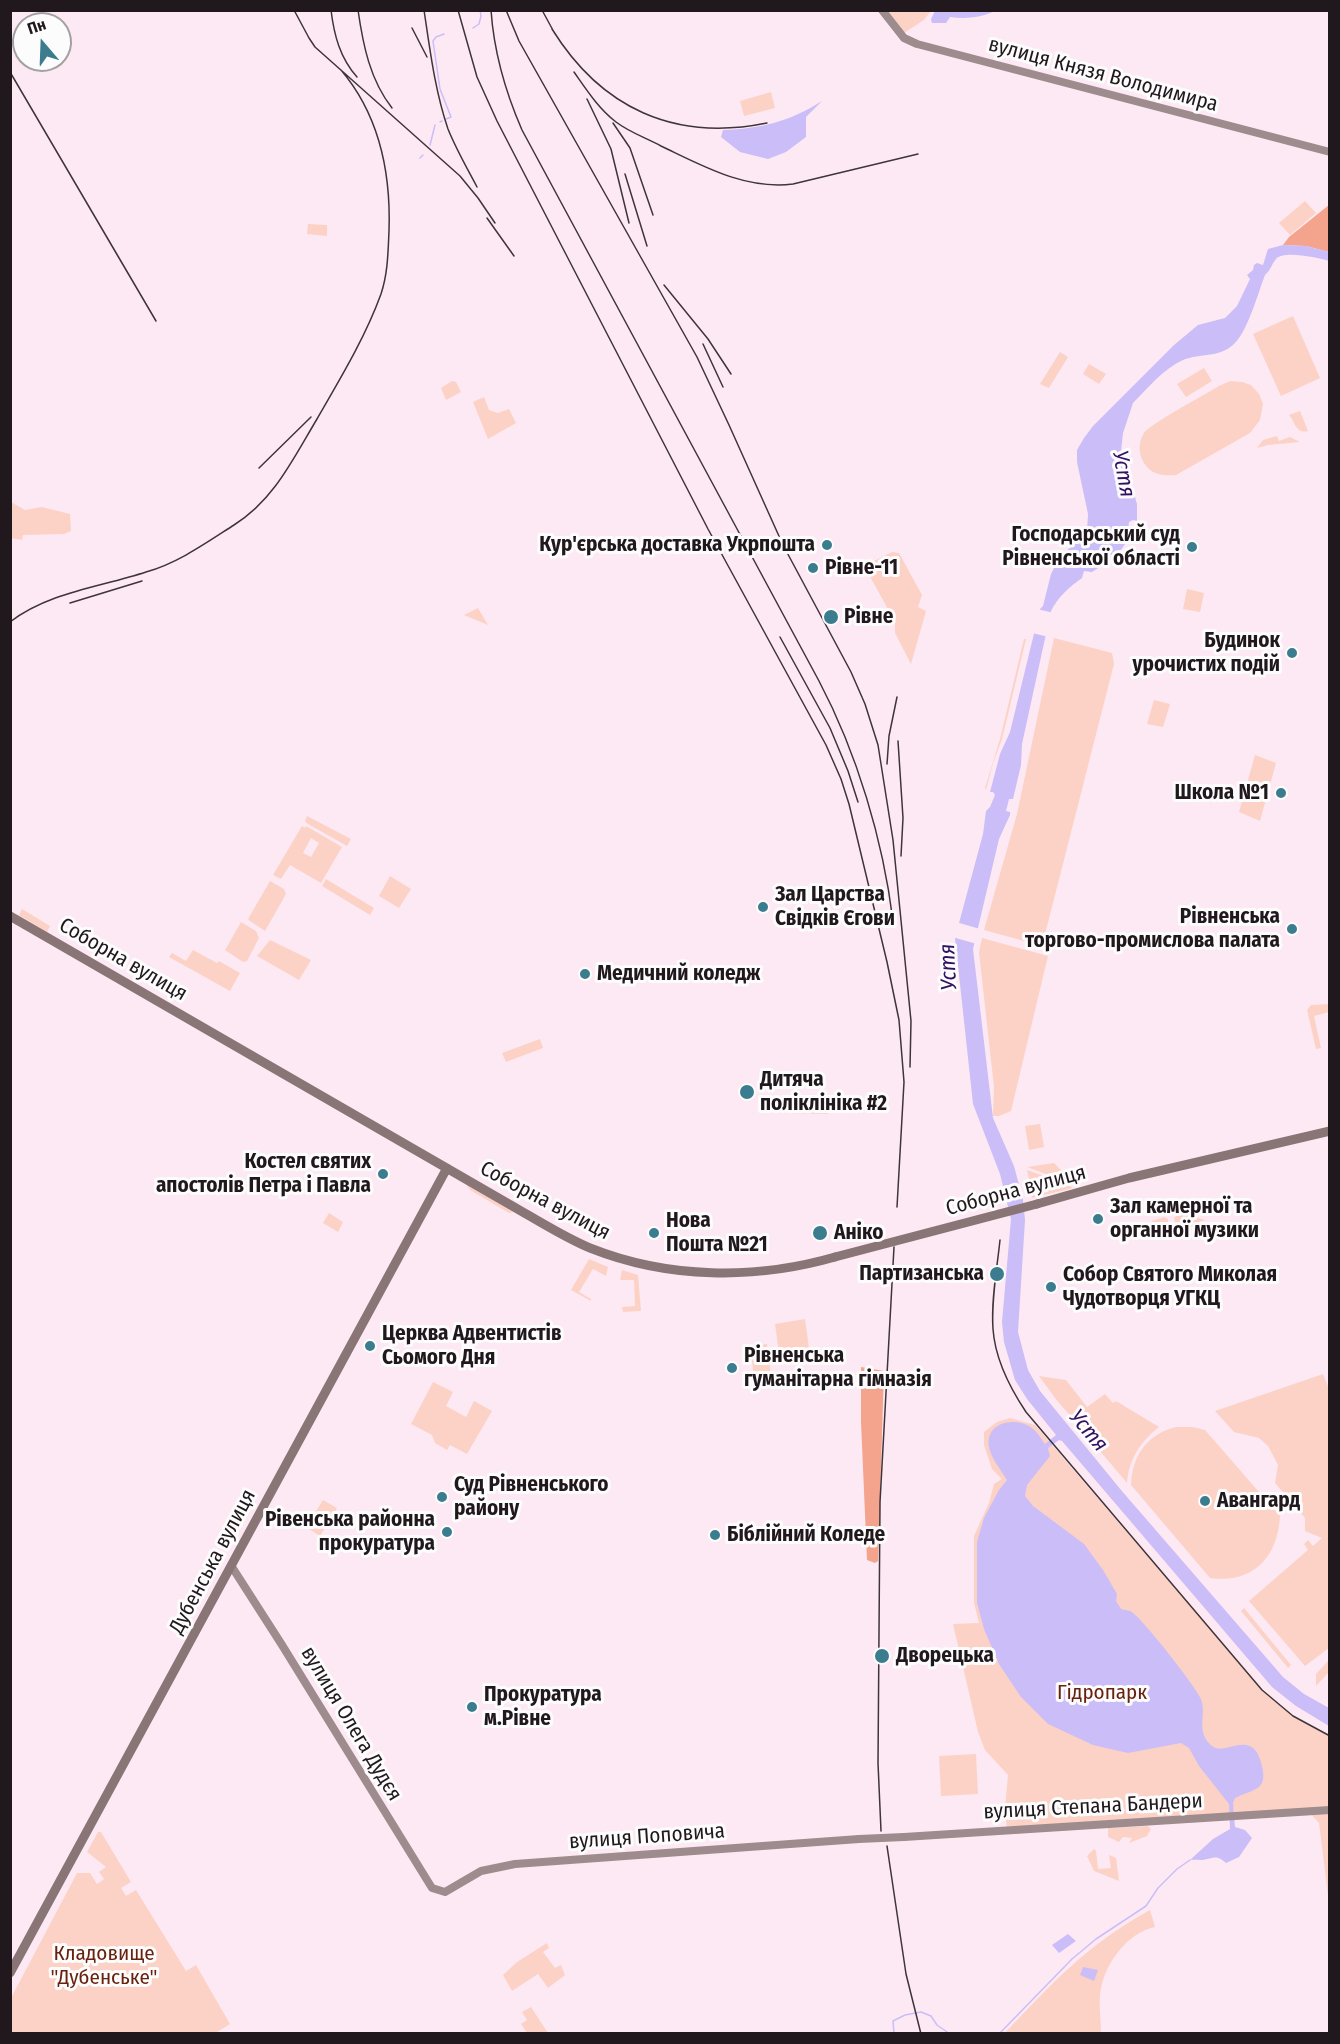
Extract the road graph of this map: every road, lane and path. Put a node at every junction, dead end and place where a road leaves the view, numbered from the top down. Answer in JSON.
{"nodes":[{"id":1,"x":882,"y":10,"type":"edge"},
{"id":2,"x":1329,"y":152,"type":"edge"},
{"id":3,"x":10,"y":916,"type":"edge"},
{"id":4,"x":1329,"y":1131,"type":"edge"},
{"id":5,"x":447,"y":1168,"type":"junction"},
{"id":6,"x":231,"y":1567,"type":"junction"},
{"id":7,"x":1329,"y":1810,"type":"edge"},
{"id":8,"x":859,"y":1839,"type":"joint"},
{"id":9,"x":445,"y":1892,"type":"joint"},
{"id":10,"x":10,"y":1973,"type":"edge"}],
"edges":[{"from":1,"to":2,"type":"main road","name":"вулиця Князя Володимира"},
{"from":3,"to":5,"type":"main road","name":"Соборна вулиця"},
{"from":4,"to":5,"type":"main road","name":"Соборна вулиця","bridge":true},
{"from":5,"to":6,"type":"main road","name":"Дубенська вулиця"},
{"from":6,"to":9,"type":"main road","name":"вулиця Олега Дудєя"},
{"from":6,"to":10,"type":"main road","name":"Дубенська вулиця"},
{"from":7,"to":8,"type":"main road","name":"вулиця Степана Бандери","bridge":true},
{"from":8,"to":9,"type":"main road","name":"вулиця Поповича"}]}
